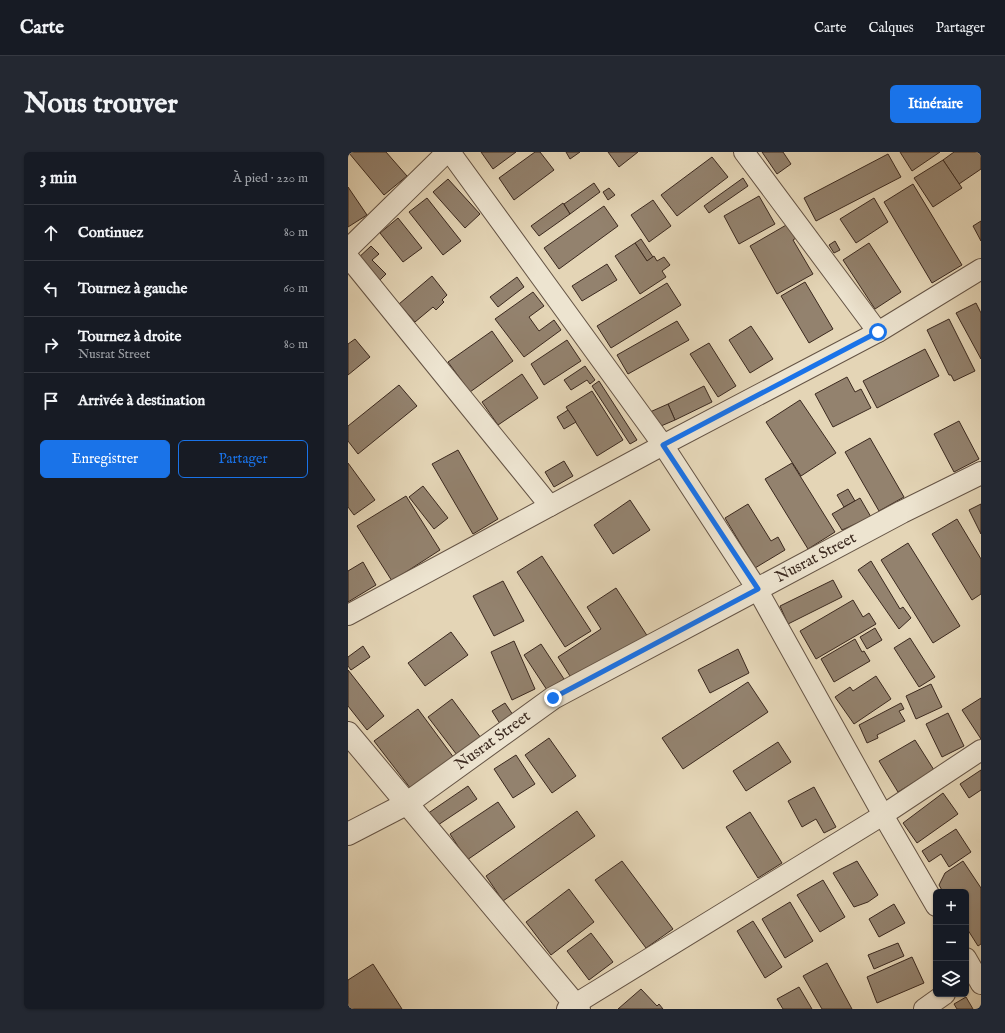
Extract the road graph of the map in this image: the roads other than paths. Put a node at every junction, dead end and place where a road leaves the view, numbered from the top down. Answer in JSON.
{"nodes":[{"id":1,"x":447,"y":152,"type":"edge"},
{"id":2,"x":450,"y":152,"type":"edge"},
{"id":3,"x":744,"y":152,"type":"edge"},
{"id":4,"x":348,"y":248,"type":"edge"},
{"id":5,"x":348,"y":258,"type":"edge"},
{"id":6,"x":981,"y":269,"type":"edge"},
{"id":7,"x":878,"y":332,"type":"junction"},
{"id":8,"x":663,"y":445,"type":"junction"},
{"id":9,"x":981,"y":473,"type":"edge"},
{"id":10,"x":550,"y":506,"type":"junction"},
{"id":11,"x":758,"y":589,"type":"junction"},
{"id":12,"x":348,"y":616,"type":"edge"},
{"id":13,"x":348,"y":733,"type":"edge"},
{"id":14,"x":981,"y":750,"type":"edge"},
{"id":15,"x":406,"y":804,"type":"junction"},
{"id":16,"x":883,"y":814,"type":"junction"},
{"id":17,"x":348,"y":834,"type":"edge"},
{"id":18,"x":933,"y":901,"type":"edge"},
{"id":19,"x":941,"y":997,"type":"edge"},
{"id":20,"x":574,"y":1007,"type":"edge"},
{"id":21,"x":924,"y":1009,"type":"edge"}],
"edges":[{"from":1,"to":4,"type":"street"},
{"from":2,"to":8,"type":"street"},
{"from":3,"to":7,"type":"street"},
{"from":5,"to":10,"type":"street"},
{"from":6,"to":7,"type":"street"},
{"from":7,"to":8,"type":"street"},
{"from":8,"to":10,"type":"street"},
{"from":8,"to":11,"type":"street"},
{"from":9,"to":11,"type":"street","name":"Nusrat Street"},
{"from":10,"to":12,"type":"street"},
{"from":11,"to":15,"type":"street","name":"Nusrat Street"},
{"from":11,"to":16,"type":"street"},
{"from":13,"to":15,"type":"street"},
{"from":14,"to":16,"type":"street"},
{"from":15,"to":17,"type":"street","name":"Nusrat Street"},
{"from":15,"to":20,"type":"street"},
{"from":16,"to":18,"type":"street"},
{"from":16,"to":20,"type":"street"},
{"from":19,"to":21,"type":"street"}]}
